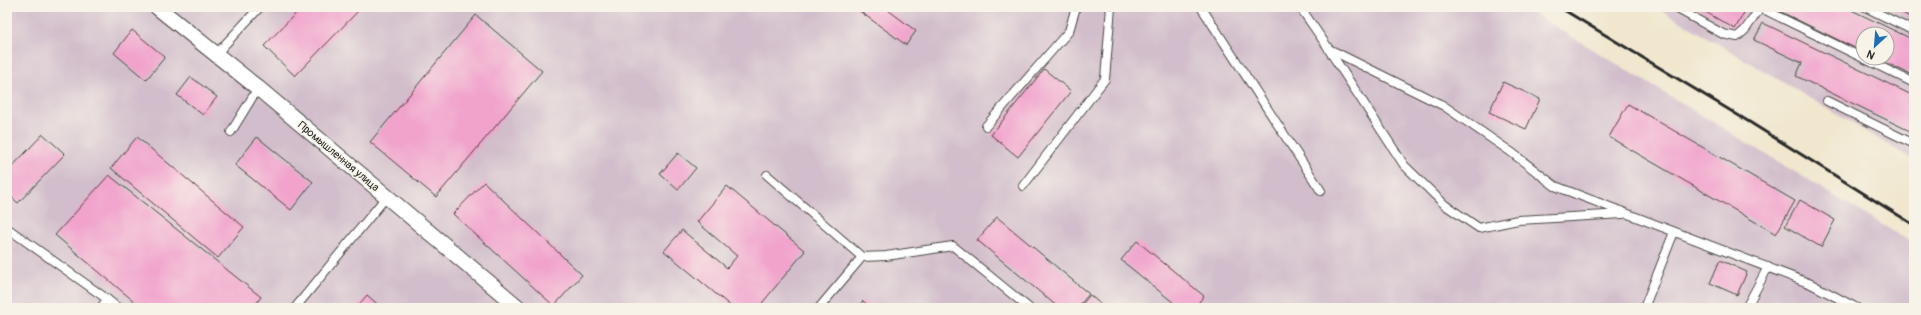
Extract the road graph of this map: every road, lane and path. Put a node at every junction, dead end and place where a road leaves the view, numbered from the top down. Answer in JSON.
{"nodes":[{"id":1,"x":157,"y":7,"type":"edge"},
{"id":2,"x":260,"y":7,"type":"edge"},
{"id":3,"x":1076,"y":7,"type":"edge"},
{"id":4,"x":1111,"y":7,"type":"edge"},
{"id":5,"x":1201,"y":7,"type":"edge"},
{"id":6,"x":1300,"y":7,"type":"edge"},
{"id":7,"x":1674,"y":7,"type":"edge"},
{"id":8,"x":1761,"y":7,"type":"edge"},
{"id":9,"x":1865,"y":7,"type":"edge"},
{"id":10,"x":1914,"y":31,"type":"edge"},
{"id":11,"x":1329,"y":50,"type":"junction"},
{"id":12,"x":216,"y":54,"type":"junction"},
{"id":13,"x":1914,"y":83,"type":"edge"},
{"id":14,"x":258,"y":88,"type":"junction"},
{"id":15,"x":1827,"y":101,"type":"dead end"},
{"id":16,"x":986,"y":126,"type":"dead end"},
{"id":17,"x":231,"y":132,"type":"dead end"},
{"id":18,"x":1914,"y":144,"type":"edge"},
{"id":19,"x":767,"y":175,"type":"dead end"},
{"id":20,"x":1023,"y":186,"type":"dead end"},
{"id":21,"x":1321,"y":190,"type":"dead end"},
{"id":22,"x":387,"y":196,"type":"junction"},
{"id":23,"x":1626,"y":214,"type":"junction"},
{"id":24,"x":7,"y":228,"type":"edge"},
{"id":25,"x":1674,"y":232,"type":"junction"},
{"id":26,"x":862,"y":257,"type":"junction"},
{"id":27,"x":1768,"y":267,"type":"junction"},
{"id":28,"x":1812,"y":275,"type":"dead end"},
{"id":29,"x":1812,"y":284,"type":"junction"},
{"id":30,"x":107,"y":300,"type":"junction"},
{"id":31,"x":101,"y":308,"type":"edge"},
{"id":32,"x":118,"y":308,"type":"edge"},
{"id":33,"x":295,"y":308,"type":"edge"},
{"id":34,"x":519,"y":308,"type":"edge"},
{"id":35,"x":819,"y":308,"type":"edge"},
{"id":36,"x":1029,"y":308,"type":"edge"},
{"id":37,"x":1644,"y":308,"type":"edge"},
{"id":38,"x":1746,"y":308,"type":"edge"},
{"id":39,"x":1858,"y":308,"type":"edge"}],
"edges":[{"from":1,"to":12,"type":"street","name":"Промышленная улица"},
{"from":2,"to":12,"type":"lane"},
{"from":3,"to":16,"type":"lane"},
{"from":4,"to":20,"type":"lane"},
{"from":5,"to":21,"type":"lane"},
{"from":6,"to":11,"type":"lane"},
{"from":7,"to":8,"type":"lane"},
{"from":8,"to":13,"type":"lane"},
{"from":9,"to":10,"type":"lane"},
{"from":11,"to":23,"type":"lane"},
{"from":11,"to":23,"type":"lane"},
{"from":12,"to":14,"type":"street","name":"Промышленная улица"},
{"from":14,"to":17,"type":"lane"},
{"from":14,"to":22,"type":"street","name":"Промышленная улица"},
{"from":15,"to":18,"type":"lane"},
{"from":19,"to":26,"type":"lane"},
{"from":22,"to":33,"type":"lane"},
{"from":22,"to":34,"type":"street","name":"Промышленная улица"},
{"from":23,"to":25,"type":"lane"},
{"from":24,"to":30,"type":"lane"},
{"from":25,"to":27,"type":"lane"},
{"from":25,"to":37,"type":"lane"},
{"from":26,"to":35,"type":"lane"},
{"from":26,"to":36,"type":"lane"},
{"from":27,"to":29,"type":"lane"},
{"from":27,"to":38,"type":"lane"},
{"from":28,"to":29,"type":"lane"},
{"from":29,"to":39,"type":"lane"},
{"from":30,"to":31,"type":"lane"},
{"from":30,"to":32,"type":"lane"}]}
